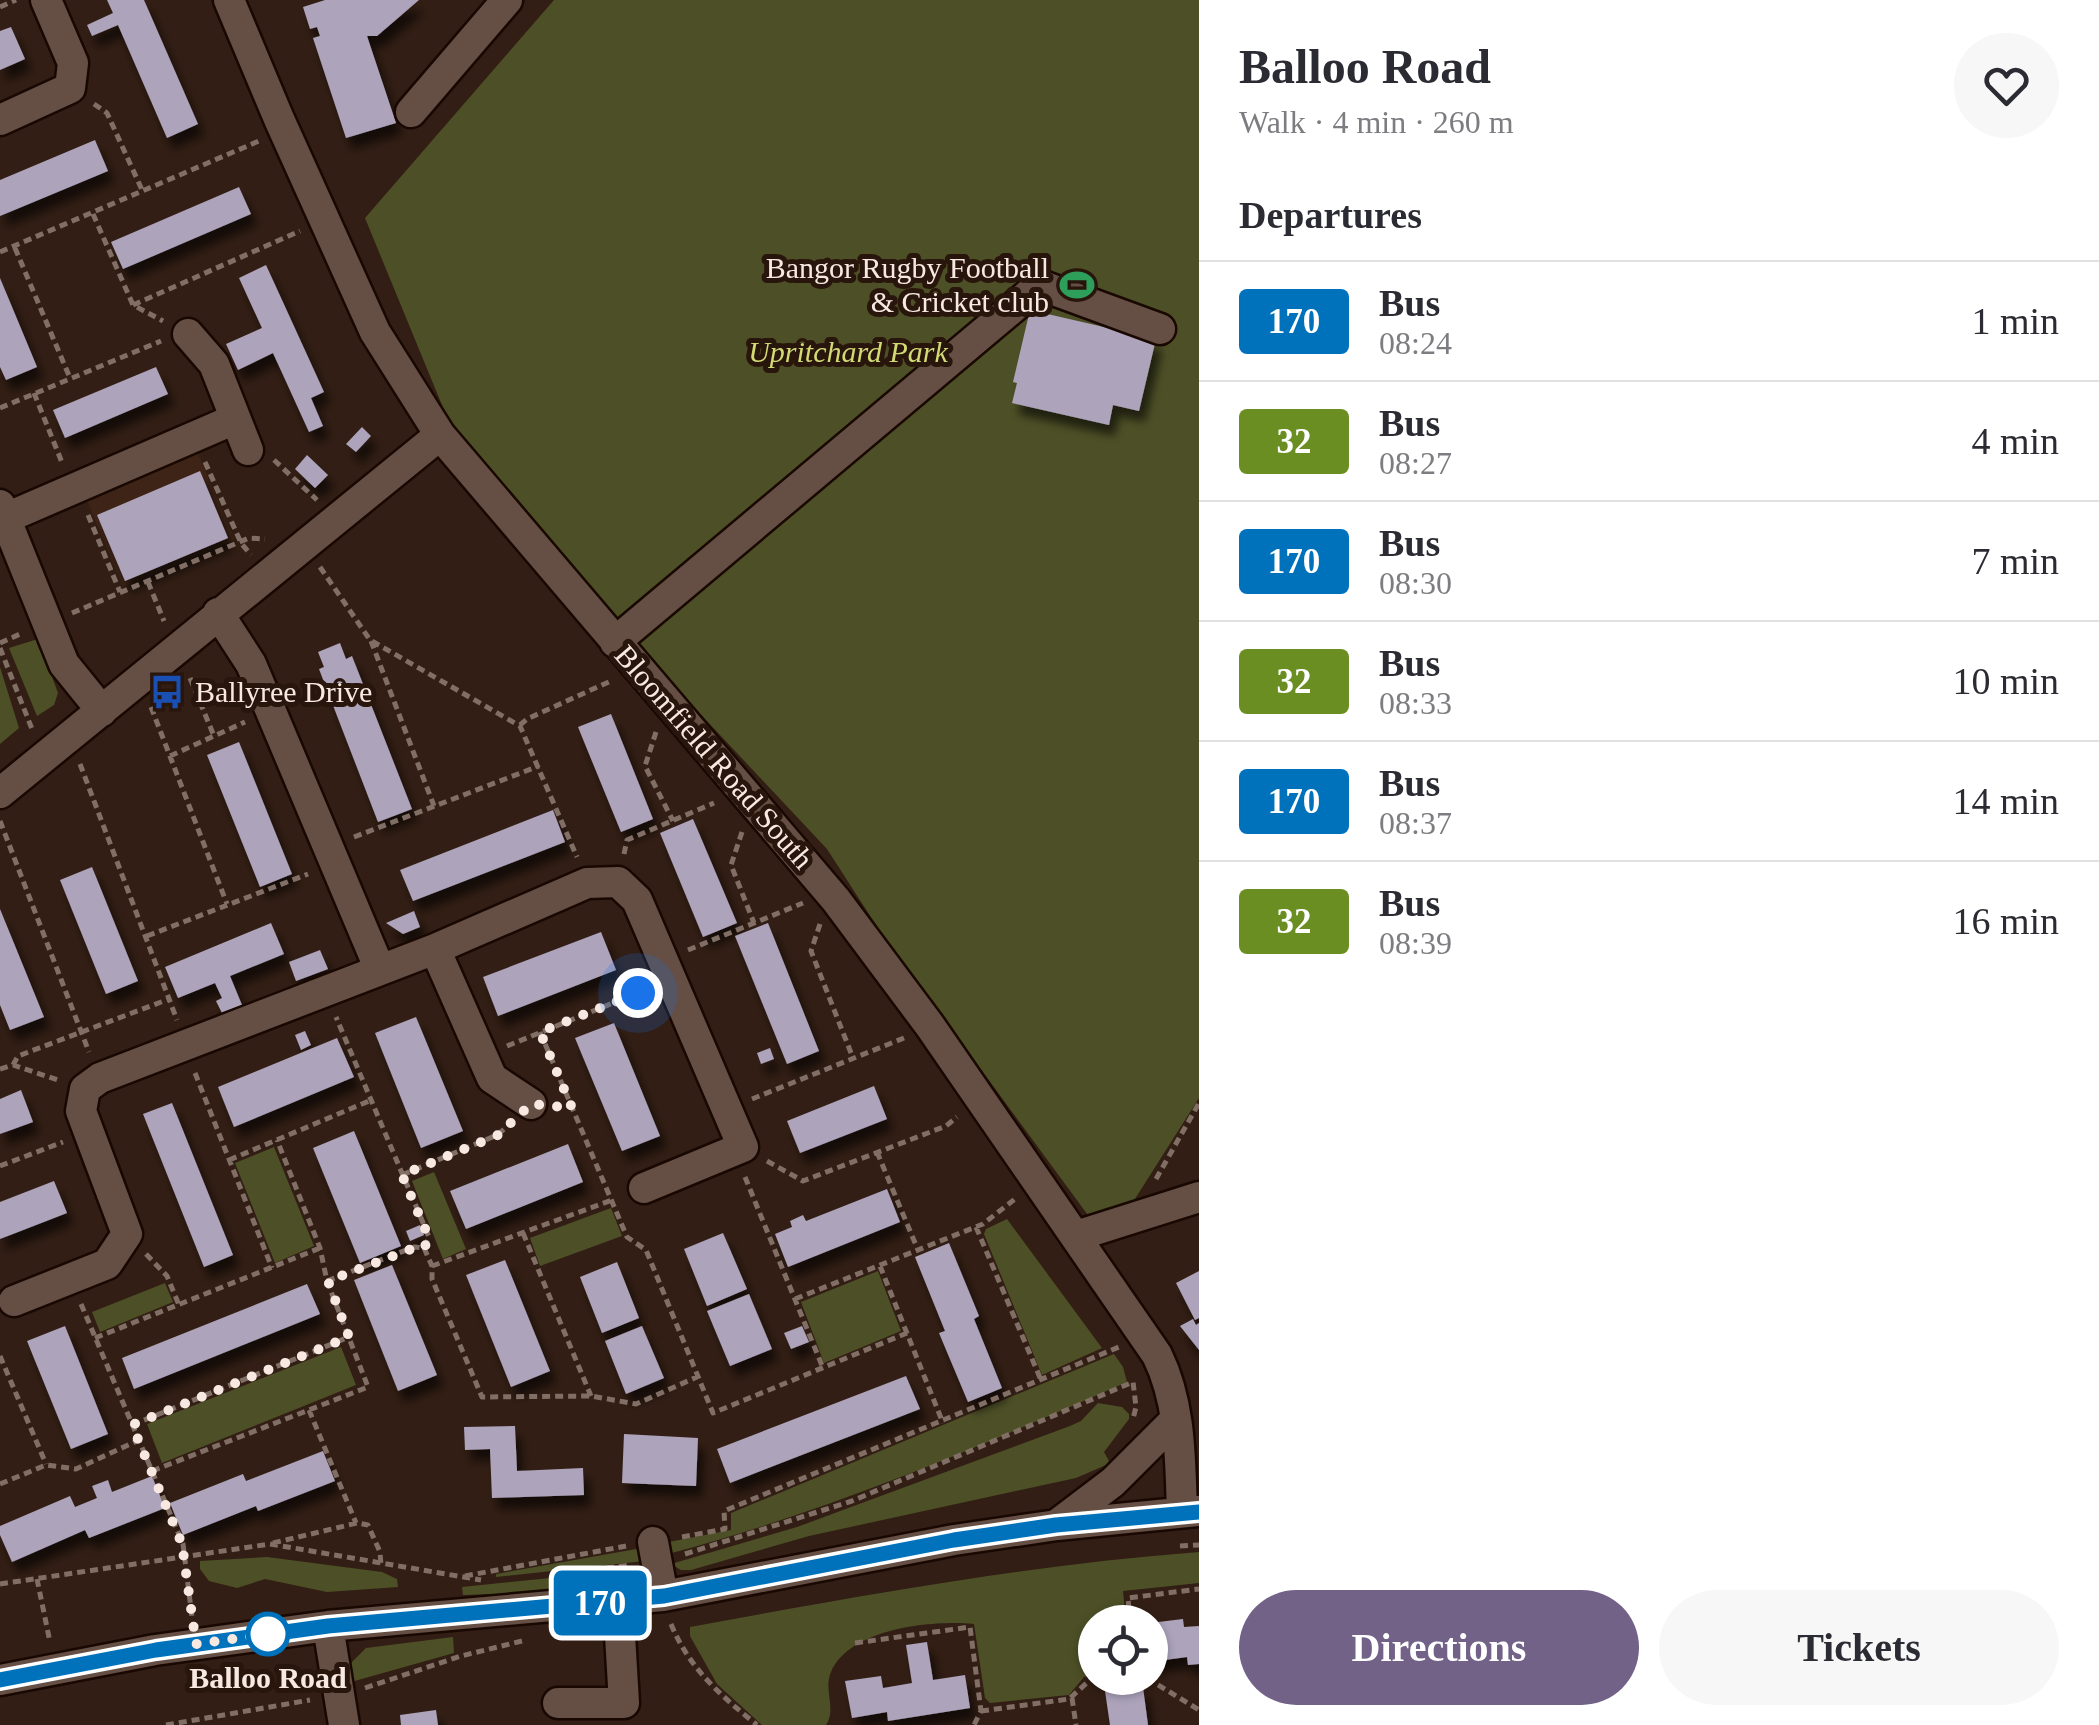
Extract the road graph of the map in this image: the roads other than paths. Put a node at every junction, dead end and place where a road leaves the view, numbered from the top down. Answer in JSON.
{"nodes":[{"id":1,"x":46,"y":0,"type":"edge"},
{"id":2,"x":229,"y":0,"type":"edge"},
{"id":3,"x":507,"y":0,"type":"edge"},
{"id":4,"x":411,"y":112,"type":"dead end"},
{"id":5,"x":0,"y":120,"type":"edge"},
{"id":6,"x":1160,"y":329,"type":"dead end"},
{"id":7,"x":188,"y":334,"type":"road end"},
{"id":8,"x":235,"y":420,"type":"junction"},
{"id":9,"x":440,"y":435,"type":"junction"},
{"id":10,"x":248,"y":450,"type":"road end"},
{"id":11,"x":3,"y":512,"type":"edge"},
{"id":12,"x":218,"y":613,"type":"junction"},
{"id":13,"x":614,"y":642,"type":"junction"},
{"id":14,"x":102,"y":711,"type":"junction"},
{"id":15,"x":0,"y":793,"type":"edge"},
{"id":16,"x":435,"y":949,"type":"junction"},
{"id":17,"x":380,"y":970,"type":"junction"},
{"id":18,"x":531,"y":1104,"type":"road end"},
{"id":19,"x":644,"y":1188,"type":"road end"},
{"id":20,"x":1199,"y":1197,"type":"edge"},
{"id":21,"x":1076,"y":1236,"type":"junction"},
{"id":22,"x":14,"y":1301,"type":"dead end"},
{"id":23,"x":1188,"y":1424,"type":"edge"},
{"id":24,"x":1191,"y":1512,"type":"edge"},
{"id":25,"x":1056,"y":1525,"type":"junction"},
{"id":26,"x":655,"y":1551,"type":"road end"},
{"id":27,"x":618,"y":1601,"type":"junction"},
{"id":28,"x":666,"y":1608,"type":"junction"},
{"id":29,"x":328,"y":1626,"type":"junction"},
{"id":30,"x":0,"y":1680,"type":"edge"},
{"id":31,"x":558,"y":1703,"type":"dead end"},
{"id":32,"x":344,"y":1725,"type":"edge"}],
"edges":[{"from":1,"to":5,"type":"street"},
{"from":2,"to":9,"type":"street","name":"Bloomfield Road South"},
{"from":3,"to":4,"type":"street"},
{"from":6,"to":13,"type":"street"},
{"from":7,"to":8,"type":"street"},
{"from":8,"to":10,"type":"street"},
{"from":8,"to":11,"type":"street"},
{"from":9,"to":12,"type":"street"},
{"from":9,"to":13,"type":"street","name":"Bloomfield Road South"},
{"from":11,"to":14,"type":"street"},
{"from":12,"to":14,"type":"street"},
{"from":12,"to":17,"type":"street"},
{"from":13,"to":21,"type":"street","name":"Bloomfield Road South"},
{"from":14,"to":15,"type":"street"},
{"from":16,"to":17,"type":"street"},
{"from":16,"to":18,"type":"street"},
{"from":16,"to":19,"type":"street"},
{"from":17,"to":22,"type":"street"},
{"from":20,"to":21,"type":"street"},
{"from":21,"to":23,"type":"street","name":"Bloomfield Road South"},
{"from":23,"to":24,"type":"street","name":"Bloomfield Road South"},
{"from":23,"to":25,"type":"street"},
{"from":24,"to":25,"type":"street"},
{"from":25,"to":28,"type":"street"},
{"from":26,"to":28,"type":"street"},
{"from":27,"to":28,"type":"street"},
{"from":27,"to":29,"type":"street"},
{"from":27,"to":31,"type":"street"},
{"from":29,"to":30,"type":"street"},
{"from":29,"to":32,"type":"street"}]}
